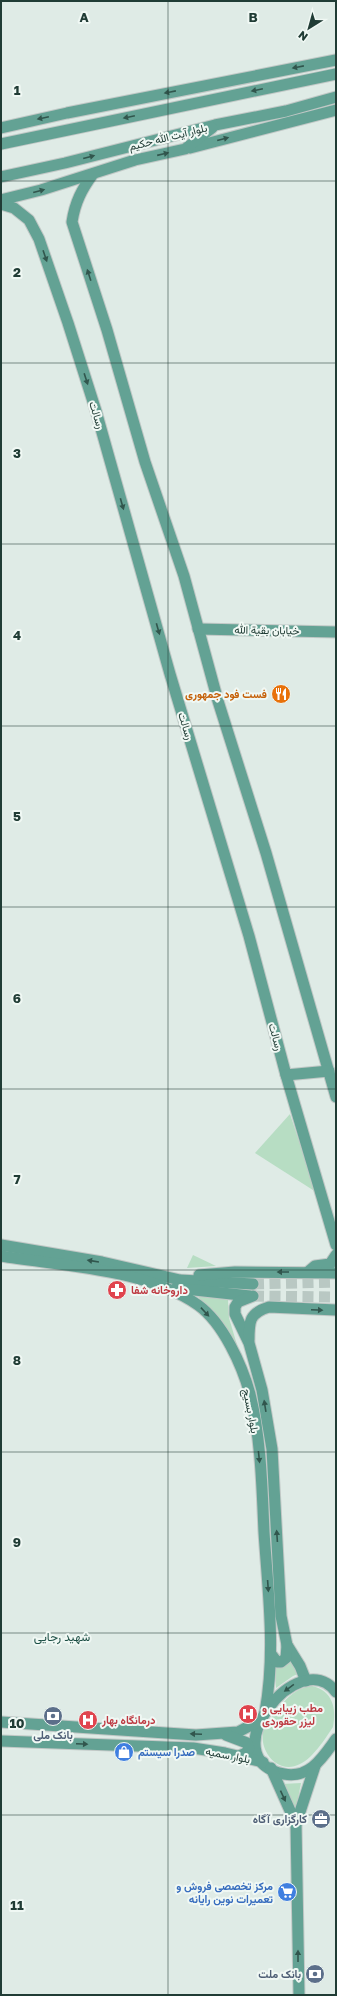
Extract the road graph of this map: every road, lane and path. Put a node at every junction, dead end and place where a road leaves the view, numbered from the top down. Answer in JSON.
{"nodes":[{"id":1,"x":336,"y":60,"type":"edge"},
{"id":2,"x":267,"y":73,"type":"junction"},
{"id":3,"x":336,"y":74,"type":"edge"},
{"id":4,"x":336,"y":97,"type":"edge"},
{"id":5,"x":195,"y":103,"type":"junction"},
{"id":6,"x":336,"y":110,"type":"edge"},
{"id":7,"x":215,"y":125,"type":"junction"},
{"id":8,"x":1,"y":128,"type":"edge"},
{"id":9,"x":1,"y":144,"type":"edge"},
{"id":10,"x":185,"y":149,"type":"junction"},
{"id":11,"x":93,"y":174,"type":"junction"},
{"id":12,"x":1,"y":177,"type":"edge"},
{"id":13,"x":1,"y":200,"type":"edge"},
{"id":14,"x":1,"y":204,"type":"edge"},
{"id":15,"x":198,"y":629,"type":"junction"},
{"id":16,"x":336,"y":632,"type":"edge"},
{"id":17,"x":329,"y":1071,"type":"junction"},
{"id":18,"x":286,"y":1075,"type":"junction"},
{"id":19,"x":336,"y":1097,"type":"edge"},
{"id":20,"x":1,"y":1245,"type":"edge"},
{"id":21,"x":336,"y":1245,"type":"edge"},
{"id":22,"x":336,"y":1255,"type":"edge"},
{"id":23,"x":1,"y":1256,"type":"edge"},
{"id":24,"x":308,"y":1272,"type":"junction"},
{"id":25,"x":336,"y":1273,"type":"edge"},
{"id":26,"x":159,"y":1280,"type":"junction"},
{"id":27,"x":253,"y":1284,"type":"tunnel mouth"},
{"id":28,"x":336,"y":1310,"type":"edge"},
{"id":29,"x":249,"y":1343,"type":"junction"},
{"id":30,"x":287,"y":1645,"type":"junction"},
{"id":31,"x":271,"y":1654,"type":"junction"},
{"id":32,"x":306,"y":1681,"type":"junction"},
{"id":33,"x":334,"y":1687,"type":"edge"},
{"id":34,"x":262,"y":1716,"type":"junction"},
{"id":35,"x":1,"y":1722,"type":"edge"},
{"id":36,"x":224,"y":1734,"type":"junction"},
{"id":37,"x":336,"y":1739,"type":"edge"},
{"id":38,"x":1,"y":1741,"type":"edge"},
{"id":39,"x":332,"y":1748,"type":"edge"},
{"id":40,"x":239,"y":1756,"type":"junction"},
{"id":41,"x":267,"y":1765,"type":"junction"},
{"id":42,"x":315,"y":1766,"type":"junction"},
{"id":43,"x":296,"y":1824,"type":"junction"},
{"id":44,"x":298,"y":1995,"type":"edge"}],
"edges":[{"from":1,"to":2,"type":"main road","one_way":true},
{"from":2,"to":5,"type":"main road"},
{"from":2,"to":8,"type":"main road","one_way":true},
{"from":3,"to":5,"type":"main road","one_way":true},
{"from":4,"to":7,"type":"main road","name":"بلوار آیت الله حکیم"},
{"from":5,"to":9,"type":"main road","one_way":true},
{"from":10,"to":6,"type":"main road","one_way":true},
{"from":7,"to":10,"type":"main road"},
{"from":12,"to":7,"type":"main road","name":"بلوار آیت الله حکیم","one_way":true},
{"from":11,"to":10,"type":"main road","one_way":true},
{"from":13,"to":11,"type":"main road","one_way":true},
{"from":15,"to":11,"type":"main road","one_way":true},
{"from":14,"to":18,"type":"main road","name":"رسالت","one_way":true},
{"from":15,"to":16,"type":"main road","name":"خیابان بقیة الله"},
{"from":15,"to":17,"type":"main road"},
{"from":17,"to":18,"type":"main road"},
{"from":17,"to":19,"type":"main road"},
{"from":18,"to":21,"type":"main road","name":"رسالت"},
{"from":26,"to":20,"type":"main road","name":"بلوار بسیج","one_way":true},
{"from":22,"to":24,"type":"main road"},
{"from":23,"to":26,"type":"main road","name":"بلوار بسیج"},
{"from":24,"to":25,"type":"main road"},
{"from":24,"to":26,"type":"main road","one_way":true},
{"from":26,"to":27,"type":"main road"},
{"from":26,"to":29,"type":"main road","name":"بلوار بسیج"},
{"from":26,"to":31,"type":"main road","name":"بلوار بسیج","one_way":true},
{"from":29,"to":28,"type":"main road","one_way":true},
{"from":30,"to":29,"type":"main road","name":"بلوار بسیج","one_way":true},
{"from":30,"to":31,"type":"main road"},
{"from":30,"to":32,"type":"main road","name":"بلوار بسیج"},
{"from":31,"to":34,"type":"main road","name":"بلوار بسیج"},
{"from":32,"to":33,"type":"main road"},
{"from":32,"to":34,"type":"main road","one_way":true},
{"from":34,"to":36,"type":"main road","name":"بلوار سمیه"},
{"from":34,"to":41,"type":"main road","name":"بلوار بسیج"},
{"from":36,"to":35,"type":"main road","name":"بلوار سمیه","one_way":true},
{"from":36,"to":40,"type":"main road"},
{"from":37,"to":39,"type":"main road"},
{"from":38,"to":40,"type":"main road","name":"بلوار سمیه","one_way":true},
{"from":39,"to":42,"type":"main road"},
{"from":40,"to":41,"type":"main road","name":"بلوار سمیه"},
{"from":41,"to":42,"type":"main road","name":"بلوار سمیه"},
{"from":41,"to":43,"type":"main road","name":"بلوار بسیج","one_way":true},
{"from":42,"to":43,"type":"main road"},
{"from":44,"to":43,"type":"main road","one_way":true}]}
